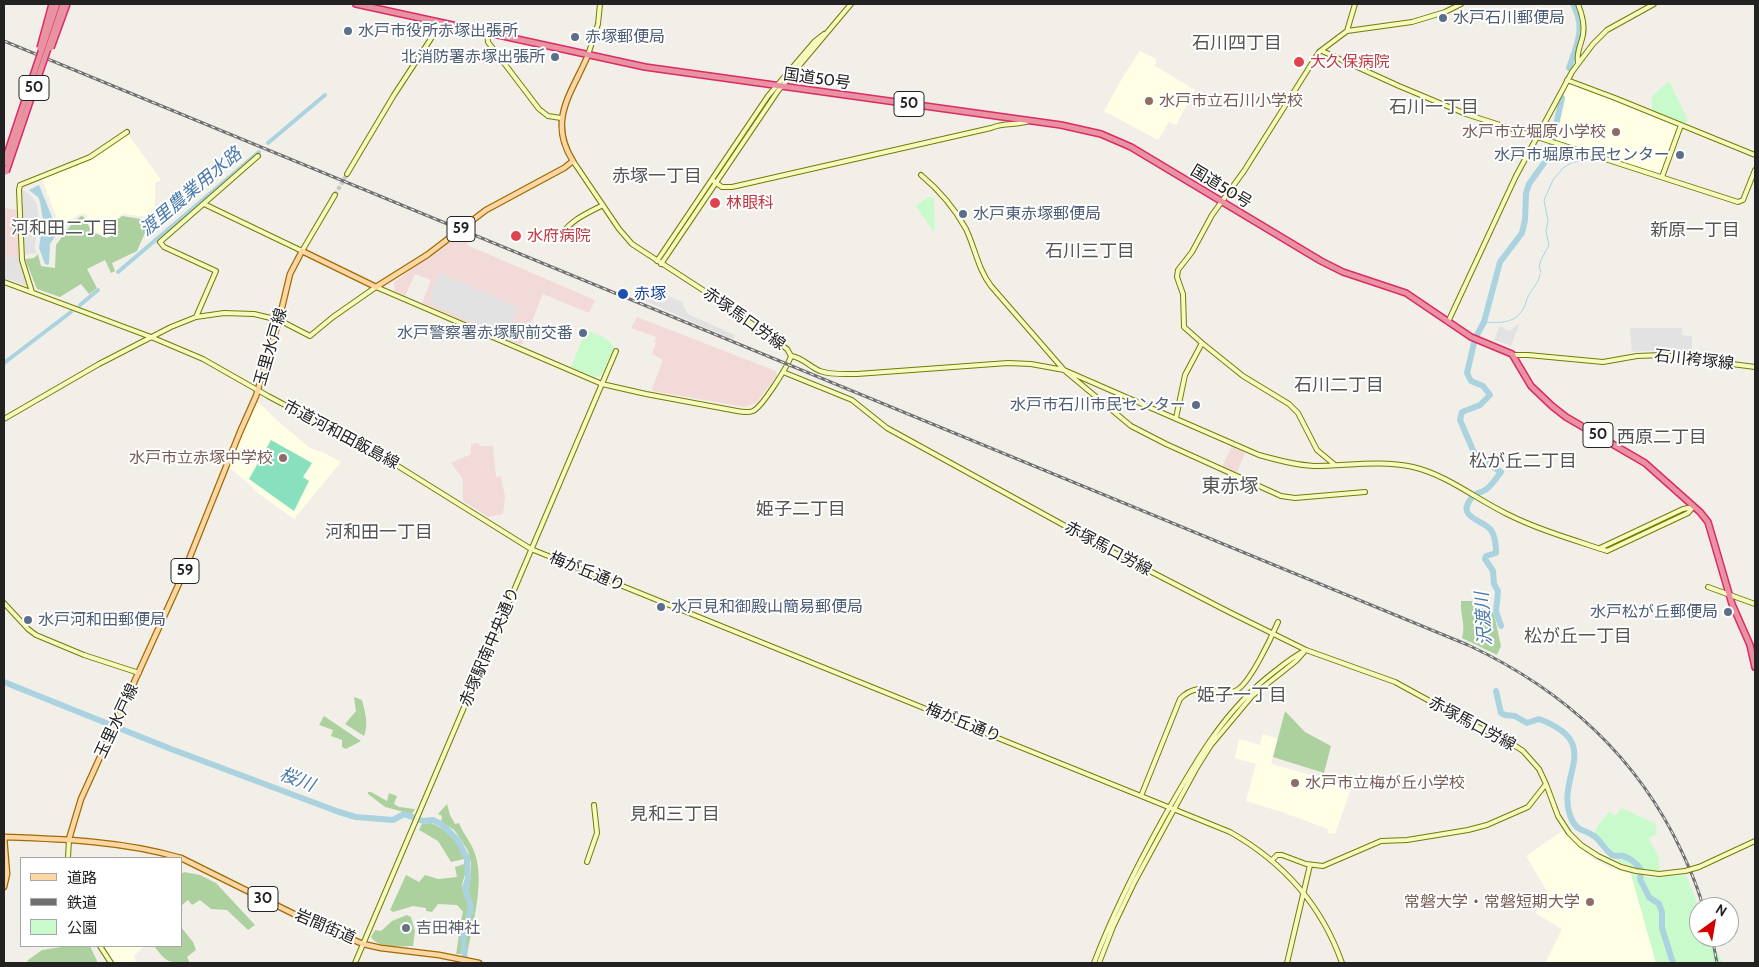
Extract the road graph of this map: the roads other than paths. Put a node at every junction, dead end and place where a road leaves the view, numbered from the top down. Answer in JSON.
{"nodes":[{"id":1,"x":52,"y":4,"type":"edge"},
{"id":2,"x":57,"y":4,"type":"edge"},
{"id":3,"x":62,"y":4,"type":"edge"},
{"id":4,"x":67,"y":4,"type":"edge"},
{"id":5,"x":356,"y":4,"type":"edge"},
{"id":6,"x":600,"y":4,"type":"edge"},
{"id":7,"x":851,"y":4,"type":"edge"},
{"id":8,"x":1355,"y":4,"type":"edge"},
{"id":9,"x":1461,"y":4,"type":"edge"},
{"id":10,"x":1578,"y":4,"type":"edge"},
{"id":11,"x":1654,"y":4,"type":"edge"},
{"id":12,"x":440,"y":22,"type":"junction"},
{"id":13,"x":1347,"y":30,"type":"junction"},
{"id":14,"x":487,"y":33,"type":"junction"},
{"id":15,"x":1322,"y":51,"type":"junction"},
{"id":16,"x":588,"y":55,"type":"junction"},
{"id":17,"x":1578,"y":63,"type":"junction"},
{"id":18,"x":37,"y":66,"type":"junction"},
{"id":19,"x":1567,"y":80,"type":"junction"},
{"id":20,"x":780,"y":86,"type":"junction"},
{"id":21,"x":33,"y":91,"type":"junction"},
{"id":22,"x":995,"y":116,"type":"junction"},
{"id":23,"x":1005,"y":117,"type":"junction"},
{"id":24,"x":561,"y":118,"type":"junction"},
{"id":25,"x":1031,"y":121,"type":"junction"},
{"id":26,"x":999,"y":124,"type":"junction"},
{"id":27,"x":1681,"y":125,"type":"junction"},
{"id":28,"x":127,"y":132,"type":"dead end"},
{"id":29,"x":1536,"y":137,"type":"junction"},
{"id":30,"x":1755,"y":155,"type":"edge"},
{"id":31,"x":258,"y":156,"type":"dead end"},
{"id":32,"x":573,"y":161,"type":"junction"},
{"id":33,"x":4,"y":163,"type":"edge"},
{"id":34,"x":1755,"y":170,"type":"edge"},
{"id":35,"x":347,"y":174,"type":"tunnel mouth"},
{"id":36,"x":921,"y":175,"type":"dead end"},
{"id":37,"x":1662,"y":177,"type":"junction"},
{"id":38,"x":4,"y":178,"type":"edge"},
{"id":39,"x":712,"y":180,"type":"junction"},
{"id":40,"x":1753,"y":181,"type":"edge"},
{"id":41,"x":716,"y":183,"type":"junction"},
{"id":42,"x":335,"y":195,"type":"tunnel mouth"},
{"id":43,"x":1222,"y":202,"type":"junction"},
{"id":44,"x":204,"y":204,"type":"junction"},
{"id":45,"x":603,"y":205,"type":"junction"},
{"id":46,"x":562,"y":234,"type":"dead end"},
{"id":47,"x":302,"y":251,"type":"junction"},
{"id":48,"x":656,"y":261,"type":"junction"},
{"id":49,"x":661,"y":264,"type":"junction"},
{"id":50,"x":4,"y":282,"type":"edge"},
{"id":51,"x":376,"y":288,"type":"junction"},
{"id":52,"x":32,"y":292,"type":"junction"},
{"id":53,"x":196,"y":317,"type":"junction"},
{"id":54,"x":279,"y":320,"type":"junction"},
{"id":55,"x":1448,"y":322,"type":"junction"},
{"id":56,"x":151,"y":337,"type":"junction"},
{"id":57,"x":1202,"y":343,"type":"junction"},
{"id":58,"x":616,"y":351,"type":"dead end"},
{"id":59,"x":1514,"y":355,"type":"junction"},
{"id":60,"x":792,"y":356,"type":"junction"},
{"id":61,"x":1755,"y":367,"type":"edge"},
{"id":62,"x":1064,"y":370,"type":"junction"},
{"id":63,"x":783,"y":372,"type":"junction"},
{"id":64,"x":602,"y":384,"type":"junction"},
{"id":65,"x":258,"y":391,"type":"junction"},
{"id":66,"x":1176,"y":418,"type":"junction"},
{"id":67,"x":4,"y":420,"type":"edge"},
{"id":68,"x":1335,"y":465,"type":"junction"},
{"id":69,"x":1364,"y":492,"type":"dead end"},
{"id":70,"x":1694,"y":507,"type":"junction"},
{"id":71,"x":1599,"y":548,"type":"junction"},
{"id":72,"x":531,"y":549,"type":"junction"},
{"id":73,"x":1708,"y":587,"type":"dead end"},
{"id":74,"x":1729,"y":594,"type":"junction"},
{"id":75,"x":4,"y":603,"type":"edge"},
{"id":76,"x":1755,"y":604,"type":"edge"},
{"id":77,"x":1278,"y":622,"type":"dead end"},
{"id":78,"x":1273,"y":634,"type":"junction"},
{"id":79,"x":1306,"y":650,"type":"junction"},
{"id":80,"x":1755,"y":667,"type":"edge"},
{"id":81,"x":139,"y":673,"type":"junction"},
{"id":82,"x":1546,"y":784,"type":"junction"},
{"id":83,"x":1141,"y":796,"type":"junction"},
{"id":84,"x":594,"y":805,"type":"dead end"},
{"id":85,"x":1172,"y":809,"type":"junction"},
{"id":86,"x":4,"y":837,"type":"edge"},
{"id":87,"x":69,"y":839,"type":"junction"},
{"id":88,"x":1755,"y":841,"type":"edge"},
{"id":89,"x":68,"y":857,"type":"edge"},
{"id":90,"x":176,"y":857,"type":"edge"},
{"id":91,"x":182,"y":859,"type":"edge"},
{"id":92,"x":1272,"y":860,"type":"junction"},
{"id":93,"x":587,"y":862,"type":"dead end"},
{"id":94,"x":1310,"y":865,"type":"junction"},
{"id":95,"x":4,"y":887,"type":"edge"},
{"id":96,"x":1304,"y":892,"type":"junction"},
{"id":97,"x":363,"y":944,"type":"junction"},
{"id":98,"x":101,"y":947,"type":"edge"},
{"id":99,"x":111,"y":963,"type":"edge"},
{"id":100,"x":355,"y":963,"type":"edge"},
{"id":101,"x":479,"y":963,"type":"edge"},
{"id":102,"x":1094,"y":963,"type":"edge"},
{"id":103,"x":1099,"y":963,"type":"edge"},
{"id":104,"x":1287,"y":963,"type":"edge"},
{"id":105,"x":1342,"y":963,"type":"edge"}],
"edges":[{"from":1,"to":18,"type":"highway","bridge":true},
{"from":2,"to":18,"type":"highway","number":"50","bridge":true},
{"from":3,"to":21,"type":"highway","number":"50","bridge":true},
{"from":4,"to":21,"type":"highway","bridge":true},
{"from":5,"to":12,"type":"highway","number":"50"},
{"from":6,"to":16,"type":"street"},
{"from":7,"to":20,"type":"street"},
{"from":8,"to":13,"type":"street"},
{"from":9,"to":13,"type":"street"},
{"from":10,"to":17,"type":"street"},
{"from":11,"to":17,"type":"street"},
{"from":12,"to":14,"type":"highway","number":"50"},
{"from":12,"to":35,"type":"street"},
{"from":13,"to":15,"type":"street"},
{"from":14,"to":16,"type":"highway","name":"国道50号","number":"50"},
{"from":14,"to":24,"type":"street"},
{"from":15,"to":29,"type":"street"},
{"from":15,"to":43,"type":"street"},
{"from":16,"to":20,"type":"highway","name":"国道50号","number":"50"},
{"from":16,"to":24,"type":"main road"},
{"from":17,"to":19,"type":"street"},
{"from":18,"to":33,"type":"highway","number":"50","bridge":true},
{"from":19,"to":27,"type":"street"},
{"from":19,"to":29,"type":"street"},
{"from":20,"to":22,"type":"highway","name":"国道50号","number":"50"},
{"from":20,"to":39,"type":"street"},
{"from":20,"to":41,"type":"street"},
{"from":21,"to":38,"type":"highway","number":"50","bridge":true},
{"from":22,"to":23,"type":"highway","name":"国道50号","number":"50"},
{"from":22,"to":26,"type":"street"},
{"from":23,"to":25,"type":"highway","name":"国道50号","number":"50"},
{"from":23,"to":26,"type":"street"},
{"from":24,"to":32,"type":"main road"},
{"from":25,"to":26,"type":"street"},
{"from":25,"to":43,"type":"highway","name":"国道50号","number":"50"},
{"from":26,"to":41,"type":"street"},
{"from":27,"to":30,"type":"street"},
{"from":27,"to":37,"type":"street"},
{"from":28,"to":52,"type":"street"},
{"from":29,"to":37,"type":"street"},
{"from":29,"to":55,"type":"street"},
{"from":31,"to":44,"type":"street"},
{"from":32,"to":45,"type":"street","name":"赤塚馬口労線"},
{"from":32,"to":51,"type":"main road","number":"59"},
{"from":34,"to":40,"type":"street"},
{"from":36,"to":62,"type":"street"},
{"from":37,"to":40,"type":"street"},
{"from":39,"to":41,"type":"street"},
{"from":39,"to":48,"type":"street"},
{"from":41,"to":49,"type":"street"},
{"from":42,"to":47,"type":"street"},
{"from":43,"to":55,"type":"highway","name":"国道50号","number":"50"},
{"from":43,"to":57,"type":"street"},
{"from":44,"to":47,"type":"street"},
{"from":44,"to":53,"type":"street"},
{"from":45,"to":46,"type":"street"},
{"from":45,"to":48,"type":"street","name":"赤塚馬口労線"},
{"from":47,"to":51,"type":"main road"},
{"from":47,"to":54,"type":"main road","name":"玉里水戸線","number":"59"},
{"from":48,"to":49,"type":"street","name":"赤塚馬口労線"},
{"from":49,"to":60,"type":"street","name":"赤塚馬口労線"},
{"from":50,"to":52,"type":"street","name":"市道河和田飯島線"},
{"from":51,"to":54,"type":"street"},
{"from":51,"to":64,"type":"street"},
{"from":52,"to":56,"type":"street","name":"市道河和田飯島線"},
{"from":53,"to":54,"type":"street"},
{"from":53,"to":56,"type":"street"},
{"from":54,"to":65,"type":"main road","name":"玉里水戸線","number":"59"},
{"from":55,"to":59,"type":"highway","name":"国道50号","number":"50"},
{"from":56,"to":65,"type":"street","name":"市道河和田飯島線"},
{"from":56,"to":67,"type":"street"},
{"from":57,"to":66,"type":"street"},
{"from":57,"to":68,"type":"street"},
{"from":58,"to":64,"type":"street","name":"赤塚駅南中央通り"},
{"from":59,"to":61,"type":"street","name":"石川袴塚線"},
{"from":59,"to":70,"type":"highway","number":"50"},
{"from":60,"to":62,"type":"street"},
{"from":60,"to":63,"type":"street","name":"赤塚馬口労線"},
{"from":62,"to":66,"type":"street"},
{"from":62,"to":69,"type":"street"},
{"from":63,"to":64,"type":"street"},
{"from":63,"to":78,"type":"street","name":"赤塚馬口労線"},
{"from":64,"to":72,"type":"street","name":"赤塚駅南中央通り"},
{"from":65,"to":72,"type":"street","name":"市道河和田飯島線"},
{"from":65,"to":81,"type":"main road","name":"玉里水戸線","number":"59"},
{"from":66,"to":68,"type":"street"},
{"from":68,"to":71,"type":"street"},
{"from":70,"to":71,"type":"street"},
{"from":70,"to":71,"type":"street"},
{"from":70,"to":74,"type":"highway","number":"50"},
{"from":72,"to":83,"type":"street","name":"梅が丘通り"},
{"from":72,"to":97,"type":"street","name":"赤塚駅南中央通り"},
{"from":73,"to":74,"type":"street"},
{"from":74,"to":76,"type":"street"},
{"from":74,"to":80,"type":"highway","number":"50"},
{"from":75,"to":81,"type":"street"},
{"from":77,"to":78,"type":"street"},
{"from":78,"to":79,"type":"street","name":"赤塚馬口労線"},
{"from":78,"to":83,"type":"street"},
{"from":79,"to":82,"type":"street","name":"赤塚馬口労線"},
{"from":79,"to":85,"type":"street"},
{"from":81,"to":87,"type":"main road","name":"玉里水戸線","number":"59"},
{"from":82,"to":88,"type":"street","name":"赤塚馬口労線","bridge":true},
{"from":82,"to":94,"type":"street"},
{"from":83,"to":85,"type":"street","name":"梅が丘通り"},
{"from":84,"to":93,"type":"street"},
{"from":85,"to":92,"type":"street","name":"梅が丘通り"},
{"from":85,"to":102,"type":"street"},
{"from":85,"to":103,"type":"street"},
{"from":86,"to":87,"type":"main road","name":"岩間街道","number":"30"},
{"from":86,"to":95,"type":"main road"},
{"from":87,"to":89,"type":"street"},
{"from":87,"to":90,"type":"main road","name":"岩間街道","number":"30"},
{"from":91,"to":97,"type":"main road","name":"岩間街道","number":"30"},
{"from":92,"to":94,"type":"street"},
{"from":92,"to":96,"type":"street","name":"梅が丘通り"},
{"from":94,"to":96,"type":"street"},
{"from":96,"to":104,"type":"street"},
{"from":96,"to":105,"type":"street","name":"梅が丘通り"},
{"from":97,"to":100,"type":"street","name":"赤塚駅南中央通り"},
{"from":97,"to":101,"type":"main road","name":"岩間街道","number":"30"},
{"from":98,"to":99,"type":"street"}]}
